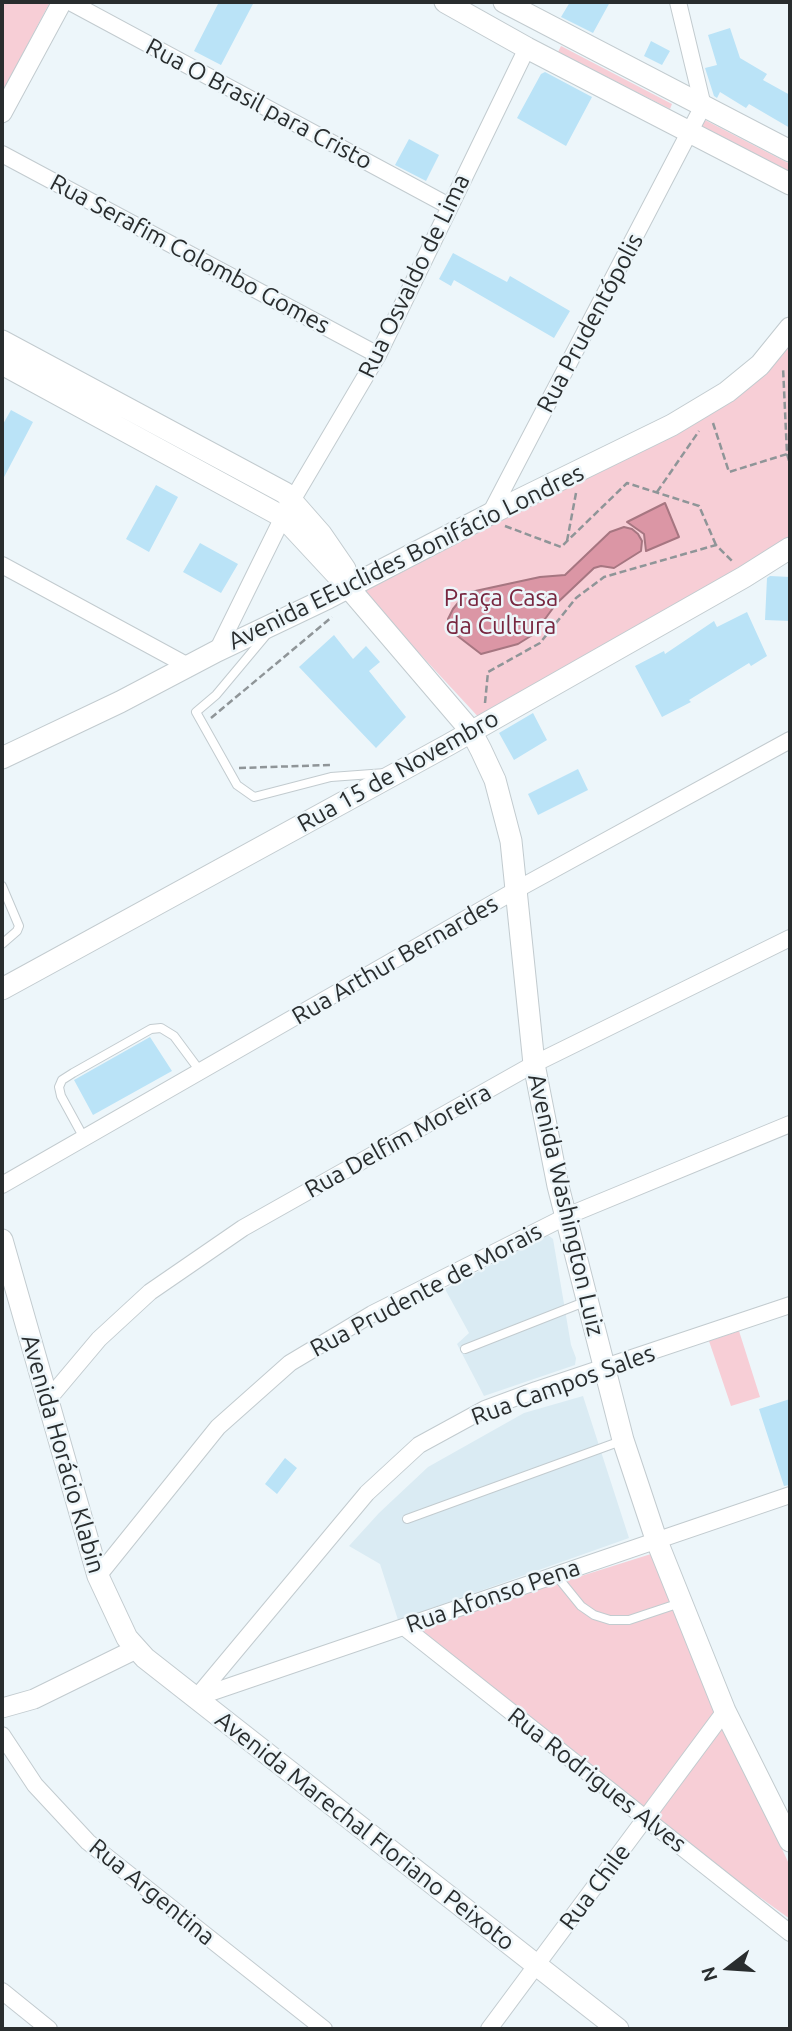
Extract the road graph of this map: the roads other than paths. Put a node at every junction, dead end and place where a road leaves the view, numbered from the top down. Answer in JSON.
{"nodes":[{"id":1,"x":62,"y":2,"type":"edge"},
{"id":2,"x":70,"y":2,"type":"edge"},
{"id":3,"x":445,"y":2,"type":"edge"},
{"id":4,"x":503,"y":2,"type":"edge"},
{"id":5,"x":678,"y":2,"type":"edge"},
{"id":6,"x":527,"y":48,"type":"junction"},
{"id":7,"x":703,"y":106,"type":"junction"},
{"id":8,"x":2,"y":113,"type":"edge"},
{"id":9,"x":690,"y":132,"type":"junction"},
{"id":10,"x":790,"y":151,"type":"edge"},
{"id":11,"x":2,"y":154,"type":"edge"},
{"id":12,"x":790,"y":184,"type":"edge"},
{"id":13,"x":449,"y":206,"type":"junction"},
{"id":14,"x":790,"y":328,"type":"edge"},
{"id":15,"x":2,"y":341,"type":"edge"},
{"id":16,"x":377,"y":355,"type":"junction"},
{"id":17,"x":2,"y":364,"type":"edge"},
{"id":18,"x":288,"y":508,"type":"junction"},
{"id":19,"x":493,"y":518,"type":"junction"},
{"id":20,"x":790,"y":548,"type":"edge"},
{"id":21,"x":2,"y":565,"type":"edge"},
{"id":22,"x":348,"y":587,"type":"junction"},
{"id":23,"x":278,"y":621,"type":"junction"},
{"id":24,"x":217,"y":650,"type":"junction"},
{"id":25,"x":188,"y":666,"type":"junction"},
{"id":26,"x":471,"y":731,"type":"junction"},
{"id":27,"x":790,"y":740,"type":"edge"},
{"id":28,"x":3,"y":757,"type":"edge"},
{"id":29,"x":396,"y":772,"type":"junction"},
{"id":30,"x":2,"y":886,"type":"edge"},
{"id":31,"x":516,"y":890,"type":"junction"},
{"id":32,"x":790,"y":938,"type":"edge"},
{"id":33,"x":2,"y":944,"type":"edge"},
{"id":34,"x":2,"y":989,"type":"edge"},
{"id":35,"x":534,"y":1064,"type":"junction"},
{"id":36,"x":200,"y":1071,"type":"junction"},
{"id":37,"x":790,"y":1124,"type":"edge"},
{"id":38,"x":84,"y":1138,"type":"junction"},
{"id":39,"x":2,"y":1185,"type":"edge"},
{"id":40,"x":567,"y":1216,"type":"junction"},
{"id":41,"x":2,"y":1240,"type":"edge"},
{"id":42,"x":587,"y":1301,"type":"junction"},
{"id":43,"x":790,"y":1305,"type":"edge"},
{"id":44,"x":465,"y":1349,"type":"dead end"},
{"id":45,"x":605,"y":1368,"type":"junction"},
{"id":46,"x":46,"y":1402,"type":"junction"},
{"id":47,"x":623,"y":1440,"type":"junction"},
{"id":48,"x":790,"y":1494,"type":"edge"},
{"id":49,"x":407,"y":1519,"type":"dead end"},
{"id":50,"x":656,"y":1539,"type":"junction"},
{"id":51,"x":555,"y":1574,"type":"junction"},
{"id":52,"x":98,"y":1576,"type":"junction"},
{"id":53,"x":680,"y":1603,"type":"junction"},
{"id":54,"x":120,"y":1625,"type":"joint"},
{"id":55,"x":404,"y":1627,"type":"junction"},
{"id":56,"x":136,"y":1649,"type":"junction"},
{"id":57,"x":196,"y":1698,"type":"junction"},
{"id":58,"x":2,"y":1708,"type":"edge"},
{"id":59,"x":725,"y":1711,"type":"junction"},
{"id":60,"x":2,"y":1735,"type":"edge"},
{"id":61,"x":646,"y":1820,"type":"junction"},
{"id":62,"x":790,"y":1841,"type":"edge"},
{"id":63,"x":790,"y":1933,"type":"edge"},
{"id":64,"x":536,"y":1966,"type":"junction"},
{"id":65,"x":2,"y":1991,"type":"edge"},
{"id":66,"x":49,"y":2029,"type":"edge"},
{"id":67,"x":324,"y":2029,"type":"edge"},
{"id":68,"x":489,"y":2029,"type":"edge"},
{"id":69,"x":618,"y":2029,"type":"edge"}],
"edges":[{"from":1,"to":8,"type":"street"},
{"from":2,"to":13,"type":"street","name":"Rua O Brasil para Cristo"},
{"from":3,"to":6,"type":"main road"},
{"from":4,"to":7,"type":"main road"},
{"from":5,"to":7,"type":"street"},
{"from":6,"to":9,"type":"main road"},
{"from":6,"to":13,"type":"street","name":"Rua Osvaldo de Lima"},
{"from":7,"to":9,"type":"street","name":"Rua Prudentópolis"},
{"from":7,"to":10,"type":"main road"},
{"from":9,"to":12,"type":"main road"},
{"from":9,"to":19,"type":"street","name":"Rua Prudentópolis"},
{"from":11,"to":16,"type":"street","name":"Rua Serafim Colombo Gomes"},
{"from":13,"to":16,"type":"street","name":"Rua Osvaldo de Lima"},
{"from":14,"to":19,"type":"main road","name":"Avenida EEuclides Bonifácio Londres"},
{"from":15,"to":18,"type":"main road"},
{"from":16,"to":18,"type":"street","name":"Rua Osvaldo de Lima"},
{"from":17,"to":18,"type":"main road"},
{"from":18,"to":22,"type":"main road","name":"Avenida Washington Luiz"},
{"from":18,"to":24,"type":"street","name":"Rua Osvaldo de Lima"},
{"from":19,"to":22,"type":"main road","name":"Avenida EEuclides Bonifácio Londres"},
{"from":20,"to":26,"type":"main road","name":"Rua 15 de Novembro"},
{"from":21,"to":25,"type":"street"},
{"from":22,"to":23,"type":"main road","name":"Avenida EEuclides Bonifácio Londres"},
{"from":22,"to":26,"type":"main road","name":"Avenida Washington Luiz"},
{"from":23,"to":24,"type":"main road","name":"Avenida EEuclides Bonifácio Londres"},
{"from":23,"to":29,"type":"lane"},
{"from":24,"to":25,"type":"main road","name":"Avenida EEuclides Bonifácio Londres"},
{"from":25,"to":28,"type":"main road","name":"Avenida EEuclides Bonifácio Londres"},
{"from":26,"to":29,"type":"main road","name":"Rua 15 de Novembro"},
{"from":26,"to":31,"type":"main road","name":"Avenida Washington Luiz"},
{"from":27,"to":31,"type":"street","name":"Rua Arthur Bernardes"},
{"from":29,"to":34,"type":"main road","name":"Rua 15 de Novembro"},
{"from":30,"to":33,"type":"lane"},
{"from":31,"to":35,"type":"main road","name":"Avenida Washington Luiz"},
{"from":31,"to":36,"type":"street","name":"Rua Arthur Bernardes"},
{"from":32,"to":35,"type":"street","name":"Rua Delfim Moreira"},
{"from":35,"to":40,"type":"main road","name":"Avenida Washington Luiz"},
{"from":35,"to":46,"type":"street","name":"Rua Delfim Moreira"},
{"from":36,"to":38,"type":"street","name":"Rua Arthur Bernardes"},
{"from":36,"to":38,"type":"lane"},
{"from":37,"to":40,"type":"street","name":"Rua Prudente de Morais"},
{"from":38,"to":39,"type":"street","name":"Rua Arthur Bernardes"},
{"from":40,"to":42,"type":"main road","name":"Avenida Washington Luiz"},
{"from":40,"to":52,"type":"street","name":"Rua Prudente de Morais"},
{"from":41,"to":46,"type":"main road","name":"Avenida Horácio Klabin"},
{"from":42,"to":44,"type":"lane"},
{"from":42,"to":45,"type":"main road","name":"Avenida Washington Luiz"},
{"from":43,"to":45,"type":"street","name":"Rua Campos Sales"},
{"from":45,"to":47,"type":"main road","name":"Avenida Washington Luiz"},
{"from":45,"to":57,"type":"street","name":"Rua Campos Sales"},
{"from":46,"to":52,"type":"main road","name":"Avenida Horácio Klabin"},
{"from":47,"to":49,"type":"lane"},
{"from":47,"to":50,"type":"main road","name":"Avenida Washington Luiz"},
{"from":48,"to":50,"type":"street","name":"Rua Afonso Pena"},
{"from":50,"to":51,"type":"street","name":"Rua Afonso Pena"},
{"from":50,"to":53,"type":"main road","name":"Avenida Washington Luiz"},
{"from":51,"to":53,"type":"lane"},
{"from":51,"to":55,"type":"street","name":"Rua Afonso Pena"},
{"from":52,"to":54,"type":"main road","name":"Avenida Horácio Klabin"},
{"from":53,"to":59,"type":"main road","name":"Avenida Washington Luiz"},
{"from":54,"to":56,"type":"main road","name":"Avenida Marechal Floriano Peixoto"},
{"from":55,"to":57,"type":"street","name":"Rua Afonso Pena"},
{"from":55,"to":61,"type":"street","name":"Rua Rodrigues Alves"},
{"from":56,"to":57,"type":"main road","name":"Avenida Marechal Floriano Peixoto"},
{"from":56,"to":58,"type":"street"},
{"from":57,"to":64,"type":"main road","name":"Avenida Marechal Floriano Peixoto"},
{"from":59,"to":61,"type":"street","name":"Rua Chile"},
{"from":59,"to":62,"type":"main road","name":"Avenida Washington Luiz"},
{"from":60,"to":67,"type":"street","name":"Rua Argentina"},
{"from":61,"to":63,"type":"street","name":"Rua Rodrigues Alves"},
{"from":61,"to":64,"type":"street","name":"Rua Chile"},
{"from":64,"to":68,"type":"street","name":"Rua Chile"},
{"from":64,"to":69,"type":"main road","name":"Avenida Marechal Floriano Peixoto"},
{"from":65,"to":66,"type":"street"}]}
